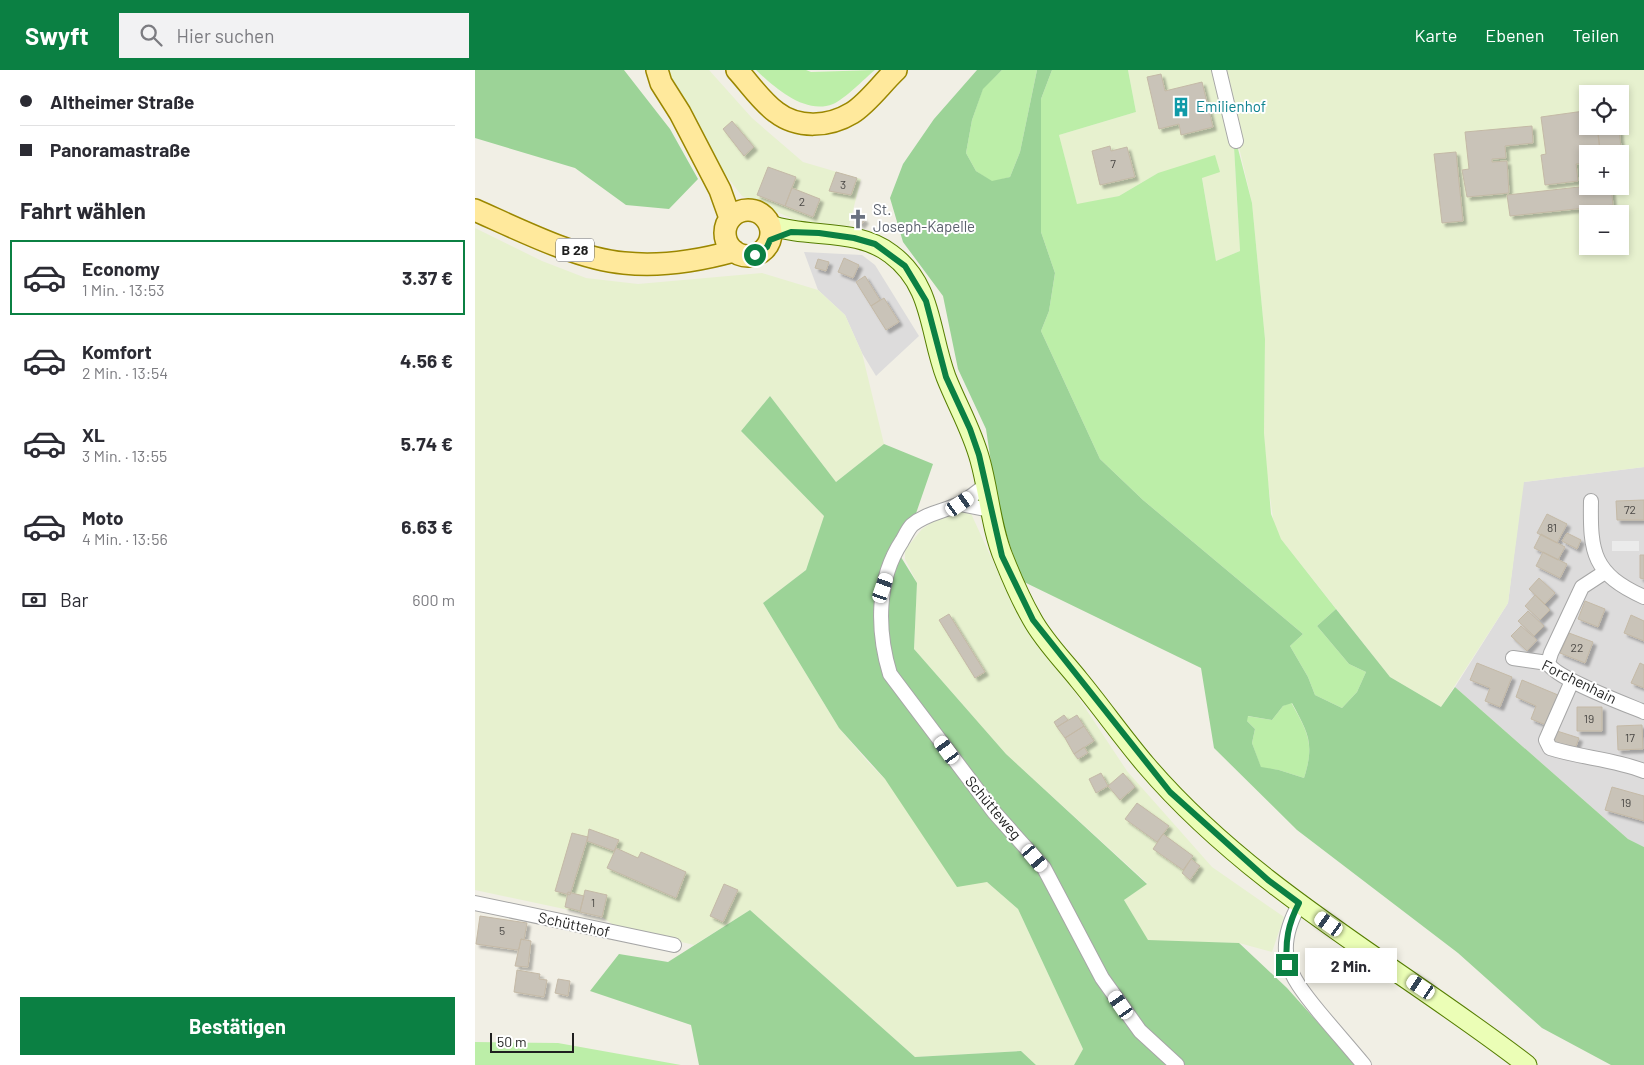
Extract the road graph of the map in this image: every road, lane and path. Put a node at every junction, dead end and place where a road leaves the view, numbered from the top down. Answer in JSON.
{"nodes":[{"id":1,"x":737,"y":70,"type":"edge"},
{"id":2,"x":896,"y":70,"type":"edge"},
{"id":3,"x":1219,"y":70,"type":"edge"},
{"id":4,"x":655,"y":74,"type":"edge"},
{"id":5,"x":1237,"y":141,"type":"dead end"},
{"id":6,"x":475,"y":210,"type":"edge"},
{"id":7,"x":737,"y":214,"type":"junction"},
{"id":8,"x":770,"y":233,"type":"junction"},
{"id":9,"x":730,"y":245,"type":"junction"},
{"id":10,"x":986,"y":485,"type":"junction"},
{"id":11,"x":1591,"y":501,"type":"dead end"},
{"id":12,"x":960,"y":504,"type":"junction"},
{"id":13,"x":990,"y":510,"type":"junction"},
{"id":14,"x":1605,"y":572,"type":"junction"},
{"id":15,"x":1644,"y":598,"type":"edge"},
{"id":16,"x":1513,"y":658,"type":"dead end"},
{"id":17,"x":1548,"y":663,"type":"junction"},
{"id":18,"x":1572,"y":681,"type":"junction"},
{"id":19,"x":1644,"y":712,"type":"edge"},
{"id":20,"x":1644,"y":771,"type":"edge"},
{"id":21,"x":475,"y":903,"type":"edge"},
{"id":22,"x":1299,"y":903,"type":"junction"},
{"id":23,"x":674,"y":945,"type":"dead end"},
{"id":24,"x":1177,"y":1065,"type":"edge"},
{"id":25,"x":1363,"y":1065,"type":"edge"},
{"id":26,"x":1527,"y":1065,"type":"edge"}],
"edges":[{"from":1,"to":2,"type":"main road"},
{"from":3,"to":5,"type":"street"},
{"from":4,"to":7,"type":"main road"},
{"from":6,"to":9,"type":"main road","number":"B 28"},
{"from":7,"to":8,"type":"main road"},
{"from":7,"to":9,"type":"main road"},
{"from":8,"to":9,"type":"main road"},
{"from":8,"to":10,"type":"street"},
{"from":10,"to":12,"type":"street","name":"Schütteweg"},
{"from":10,"to":13,"type":"street"},
{"from":11,"to":14,"type":"street"},
{"from":12,"to":13,"type":"street","name":"Schütteweg"},
{"from":12,"to":24,"type":"street","name":"Schütteweg"},
{"from":13,"to":22,"type":"street"},
{"from":14,"to":15,"type":"street"},
{"from":14,"to":17,"type":"street"},
{"from":16,"to":17,"type":"street","name":"Forchenhain"},
{"from":17,"to":18,"type":"street","name":"Forchenhain"},
{"from":18,"to":19,"type":"street","name":"Forchenhain"},
{"from":18,"to":20,"type":"street"},
{"from":21,"to":23,"type":"street","name":"Schüttehof"},
{"from":22,"to":25,"type":"street"},
{"from":22,"to":26,"type":"street"}]}
